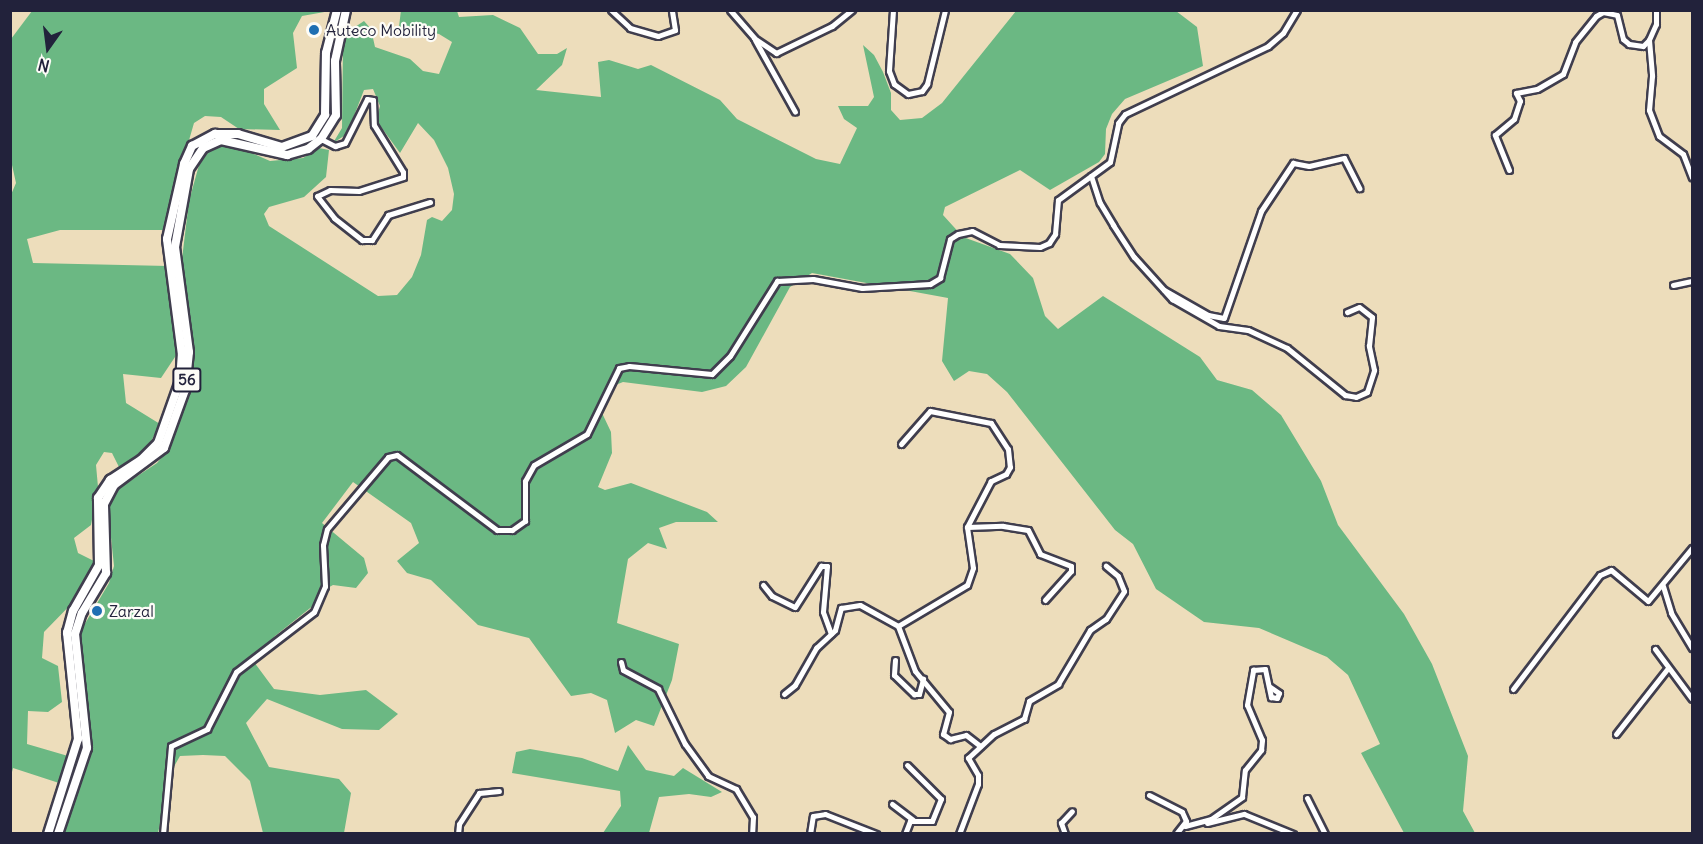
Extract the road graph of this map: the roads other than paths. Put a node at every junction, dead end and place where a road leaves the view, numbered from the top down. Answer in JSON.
{"nodes":[{"id":1,"x":337,"y":10,"type":"edge"},
{"id":2,"x":346,"y":10,"type":"edge"},
{"id":3,"x":611,"y":10,"type":"edge"},
{"id":4,"x":672,"y":10,"type":"edge"},
{"id":5,"x":730,"y":10,"type":"edge"},
{"id":6,"x":852,"y":10,"type":"edge"},
{"id":7,"x":893,"y":10,"type":"edge"},
{"id":8,"x":945,"y":10,"type":"edge"},
{"id":9,"x":1296,"y":10,"type":"edge"},
{"id":10,"x":1656,"y":10,"type":"edge"},
{"id":11,"x":754,"y":38,"type":"junction"},
{"id":12,"x":1649,"y":40,"type":"junction"},
{"id":13,"x":795,"y":112,"type":"dead end"},
{"id":14,"x":321,"y":139,"type":"junction"},
{"id":15,"x":1509,"y":170,"type":"dead end"},
{"id":16,"x":1091,"y":176,"type":"junction"},
{"id":17,"x":1692,"y":177,"type":"edge"},
{"id":18,"x":1359,"y":188,"type":"dead end"},
{"id":19,"x":430,"y":202,"type":"dead end"},
{"id":20,"x":1692,"y":281,"type":"edge"},
{"id":21,"x":1673,"y":285,"type":"dead end"},
{"id":22,"x":1162,"y":290,"type":"junction"},
{"id":23,"x":1347,"y":312,"type":"dead end"},
{"id":24,"x":901,"y":444,"type":"dead end"},
{"id":25,"x":967,"y":527,"type":"junction"},
{"id":26,"x":1692,"y":548,"type":"edge"},
{"id":27,"x":1106,"y":566,"type":"dead end"},
{"id":28,"x":763,"y":585,"type":"dead end"},
{"id":29,"x":1663,"y":586,"type":"junction"},
{"id":30,"x":1045,"y":600,"type":"dead end"},
{"id":31,"x":898,"y":626,"type":"junction"},
{"id":32,"x":831,"y":634,"type":"junction"},
{"id":33,"x":1692,"y":648,"type":"edge"},
{"id":34,"x":1655,"y":649,"type":"dead end"},
{"id":35,"x":895,"y":660,"type":"dead end"},
{"id":36,"x":621,"y":662,"type":"dead end"},
{"id":37,"x":1668,"y":668,"type":"junction"},
{"id":38,"x":923,"y":679,"type":"junction"},
{"id":39,"x":1270,"y":687,"type":"dead end"},
{"id":40,"x":1513,"y":689,"type":"dead end"},
{"id":41,"x":784,"y":694,"type":"dead end"},
{"id":42,"x":1692,"y":699,"type":"edge"},
{"id":43,"x":1616,"y":734,"type":"dead end"},
{"id":44,"x":980,"y":746,"type":"junction"},
{"id":45,"x":907,"y":765,"type":"dead end"},
{"id":46,"x":499,"y":792,"type":"dead end"},
{"id":47,"x":1149,"y":795,"type":"dead end"},
{"id":48,"x":1307,"y":798,"type":"dead end"},
{"id":49,"x":892,"y":804,"type":"dead end"},
{"id":50,"x":1072,"y":811,"type":"dead end"},
{"id":51,"x":913,"y":820,"type":"junction"},
{"id":52,"x":1202,"y":823,"type":"junction"},
{"id":53,"x":1185,"y":826,"type":"junction"},
{"id":54,"x":48,"y":834,"type":"edge"},
{"id":55,"x":58,"y":834,"type":"edge"},
{"id":56,"x":163,"y":834,"type":"edge"},
{"id":57,"x":458,"y":834,"type":"edge"},
{"id":58,"x":752,"y":834,"type":"edge"},
{"id":59,"x":810,"y":834,"type":"edge"},
{"id":60,"x":876,"y":834,"type":"edge"},
{"id":61,"x":905,"y":834,"type":"edge"},
{"id":62,"x":959,"y":834,"type":"edge"},
{"id":63,"x":1065,"y":834,"type":"edge"},
{"id":64,"x":1176,"y":834,"type":"edge"},
{"id":65,"x":1293,"y":834,"type":"edge"},
{"id":66,"x":1325,"y":834,"type":"edge"}],
"edges":[{"from":1,"to":54,"type":"main road","number":"56"},
{"from":2,"to":14,"type":"main road"},
{"from":3,"to":4,"type":"street"},
{"from":5,"to":11,"type":"street"},
{"from":6,"to":11,"type":"street"},
{"from":7,"to":8,"type":"street"},
{"from":9,"to":16,"type":"street"},
{"from":10,"to":12,"type":"street"},
{"from":11,"to":13,"type":"street"},
{"from":12,"to":15,"type":"street"},
{"from":12,"to":17,"type":"street"},
{"from":14,"to":19,"type":"street"},
{"from":14,"to":55,"type":"main road","number":"56"},
{"from":16,"to":22,"type":"street"},
{"from":16,"to":56,"type":"street"},
{"from":18,"to":22,"type":"street"},
{"from":20,"to":21,"type":"street"},
{"from":22,"to":23,"type":"street"},
{"from":24,"to":25,"type":"street"},
{"from":25,"to":30,"type":"street"},
{"from":25,"to":31,"type":"street"},
{"from":26,"to":29,"type":"street"},
{"from":27,"to":44,"type":"street"},
{"from":28,"to":32,"type":"street"},
{"from":29,"to":33,"type":"street"},
{"from":29,"to":40,"type":"street"},
{"from":31,"to":32,"type":"street"},
{"from":31,"to":38,"type":"street"},
{"from":32,"to":41,"type":"street"},
{"from":34,"to":37,"type":"street"},
{"from":35,"to":38,"type":"street"},
{"from":36,"to":58,"type":"street"},
{"from":37,"to":42,"type":"street"},
{"from":37,"to":43,"type":"street"},
{"from":38,"to":44,"type":"street"},
{"from":39,"to":52,"type":"street"},
{"from":44,"to":62,"type":"street"},
{"from":45,"to":51,"type":"street"},
{"from":46,"to":57,"type":"street"},
{"from":47,"to":53,"type":"street"},
{"from":48,"to":66,"type":"street"},
{"from":49,"to":51,"type":"street"},
{"from":50,"to":63,"type":"street"},
{"from":51,"to":61,"type":"street"},
{"from":52,"to":53,"type":"street"},
{"from":52,"to":65,"type":"street"},
{"from":53,"to":64,"type":"street"},
{"from":59,"to":60,"type":"street"}]}
